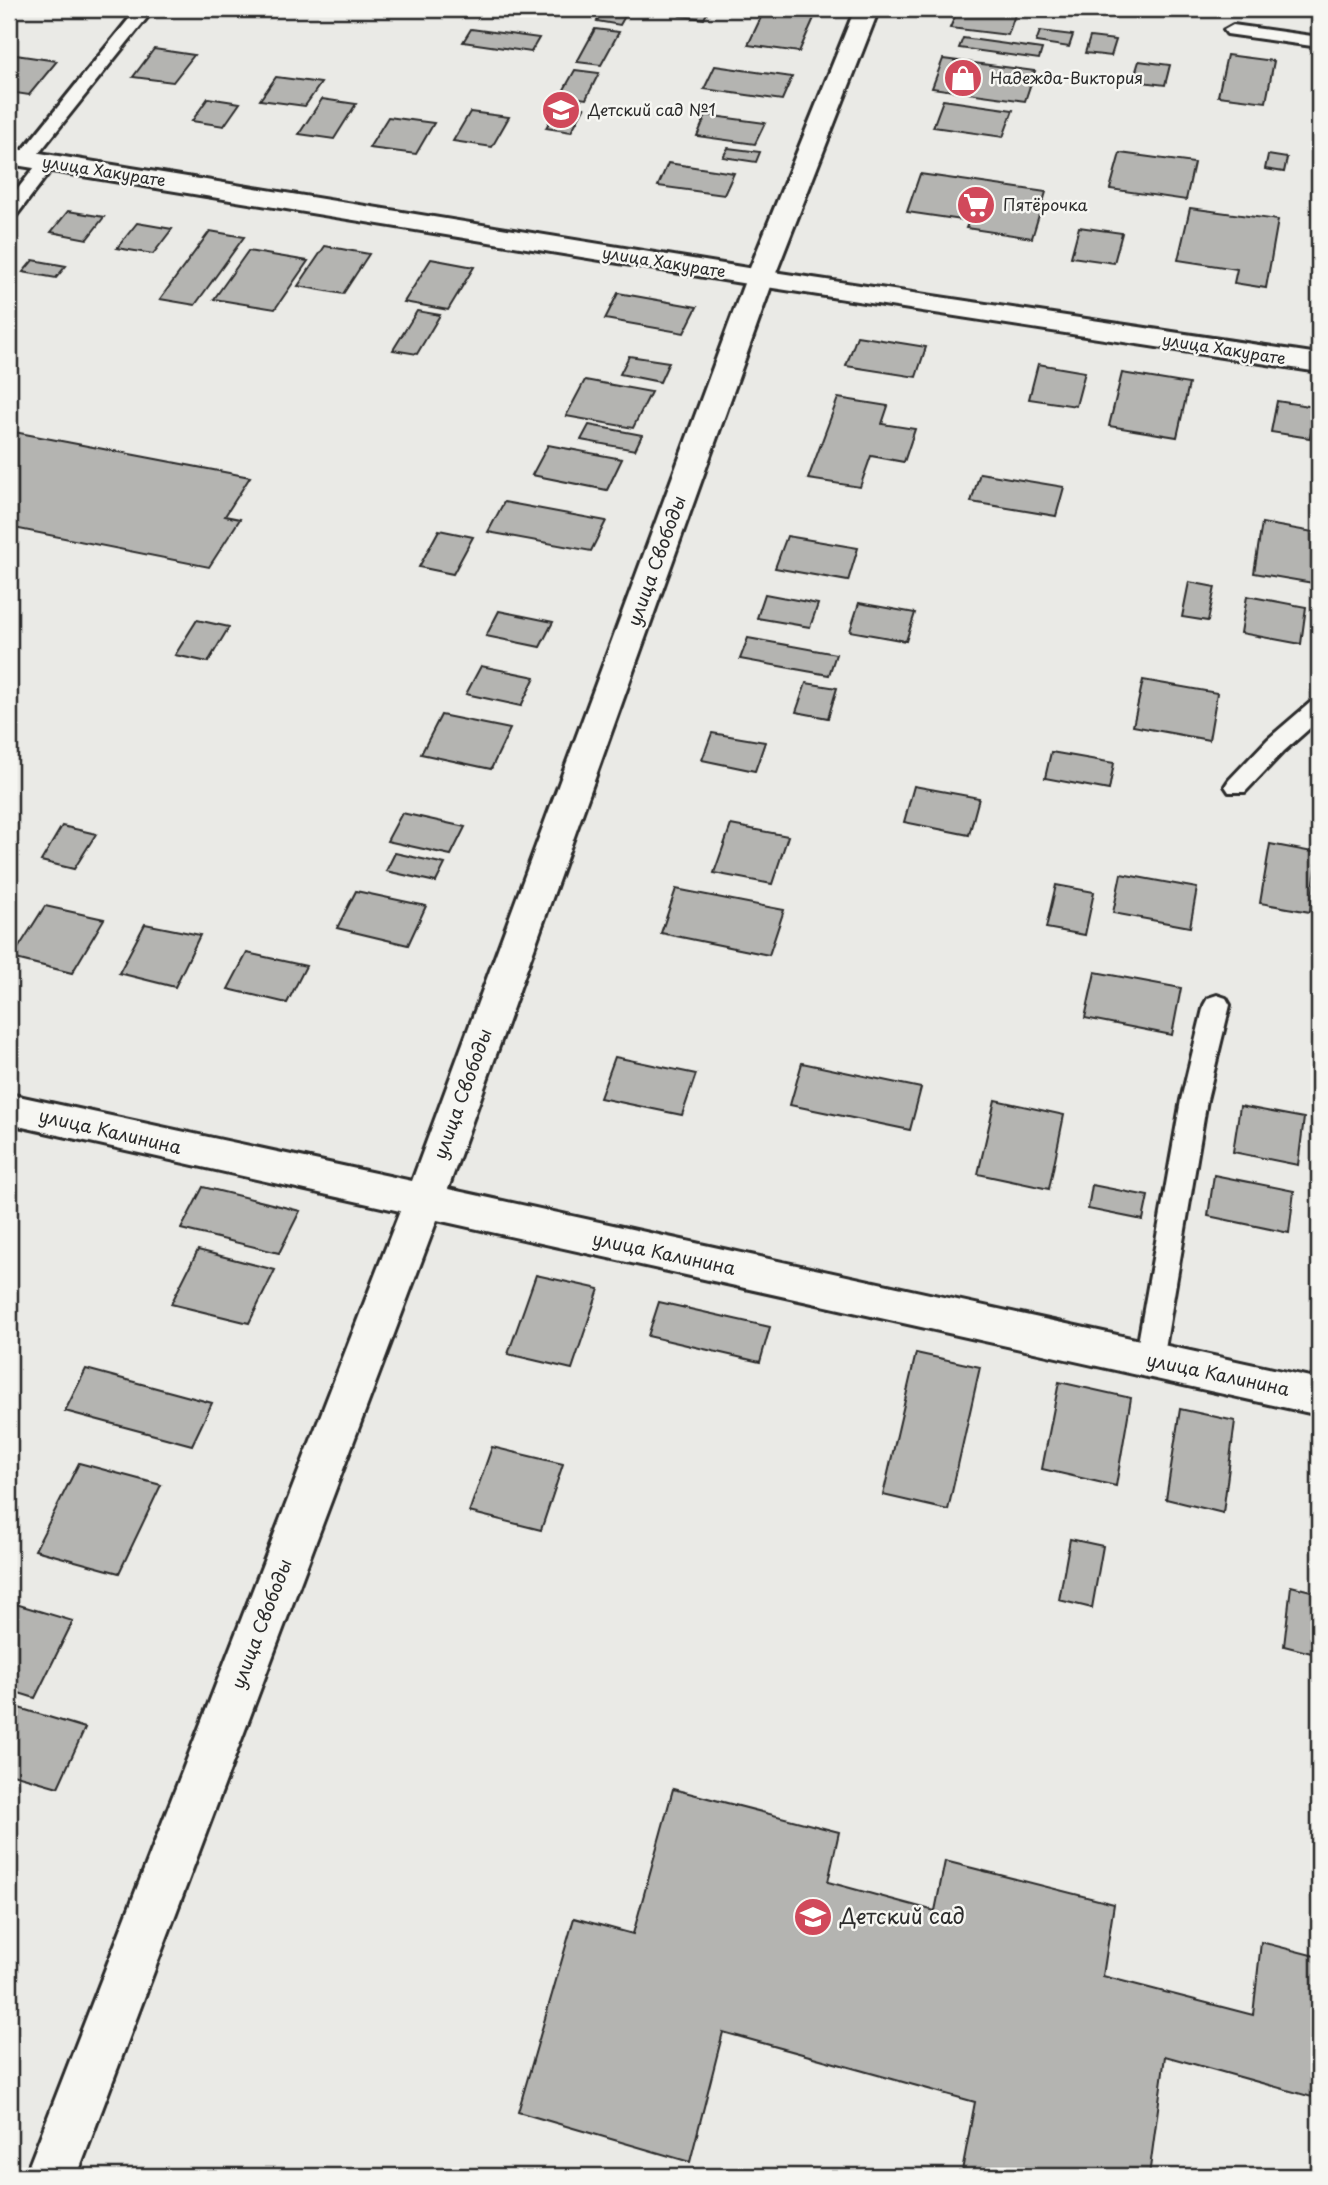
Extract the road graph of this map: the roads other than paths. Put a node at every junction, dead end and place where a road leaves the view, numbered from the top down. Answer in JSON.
{"nodes":[{"id":1,"x":146,"y":9,"type":"edge"},
{"id":2,"x":867,"y":9,"type":"edge"},
{"id":3,"x":1233,"y":30,"type":"dead end"},
{"id":4,"x":1319,"y":42,"type":"edge"},
{"id":5,"x":27,"y":159,"type":"edge"},
{"id":6,"x":9,"y":212,"type":"edge"},
{"id":7,"x":760,"y":278,"type":"junction"},
{"id":8,"x":1319,"y":363,"type":"edge"},
{"id":9,"x":1319,"y":708,"type":"edge"},
{"id":10,"x":1237,"y":786,"type":"dead end"},
{"id":11,"x":1217,"y":1004,"type":"dead end"},
{"id":12,"x":9,"y":1109,"type":"edge"},
{"id":13,"x":424,"y":1202,"type":"junction"},
{"id":14,"x":1149,"y":1360,"type":"junction"},
{"id":15,"x":1319,"y":1398,"type":"edge"},
{"id":16,"x":51,"y":2176,"type":"edge"}],
"edges":[{"from":1,"to":5,"type":"lane"},
{"from":2,"to":7,"type":"street","name":"улица Свободы"},
{"from":3,"to":4,"type":"lane"},
{"from":5,"to":6,"type":"lane"},
{"from":5,"to":7,"type":"street","name":"улица Хакурате"},
{"from":7,"to":8,"type":"street","name":"улица Хакурате"},
{"from":7,"to":13,"type":"street","name":"улица Свободы"},
{"from":9,"to":10,"type":"lane"},
{"from":11,"to":14,"type":"lane"},
{"from":12,"to":13,"type":"street","name":"улица Калинина"},
{"from":13,"to":14,"type":"street","name":"улица Калинина"},
{"from":13,"to":16,"type":"street","name":"улица Свободы"},
{"from":14,"to":15,"type":"street","name":"улица Калинина"}]}
